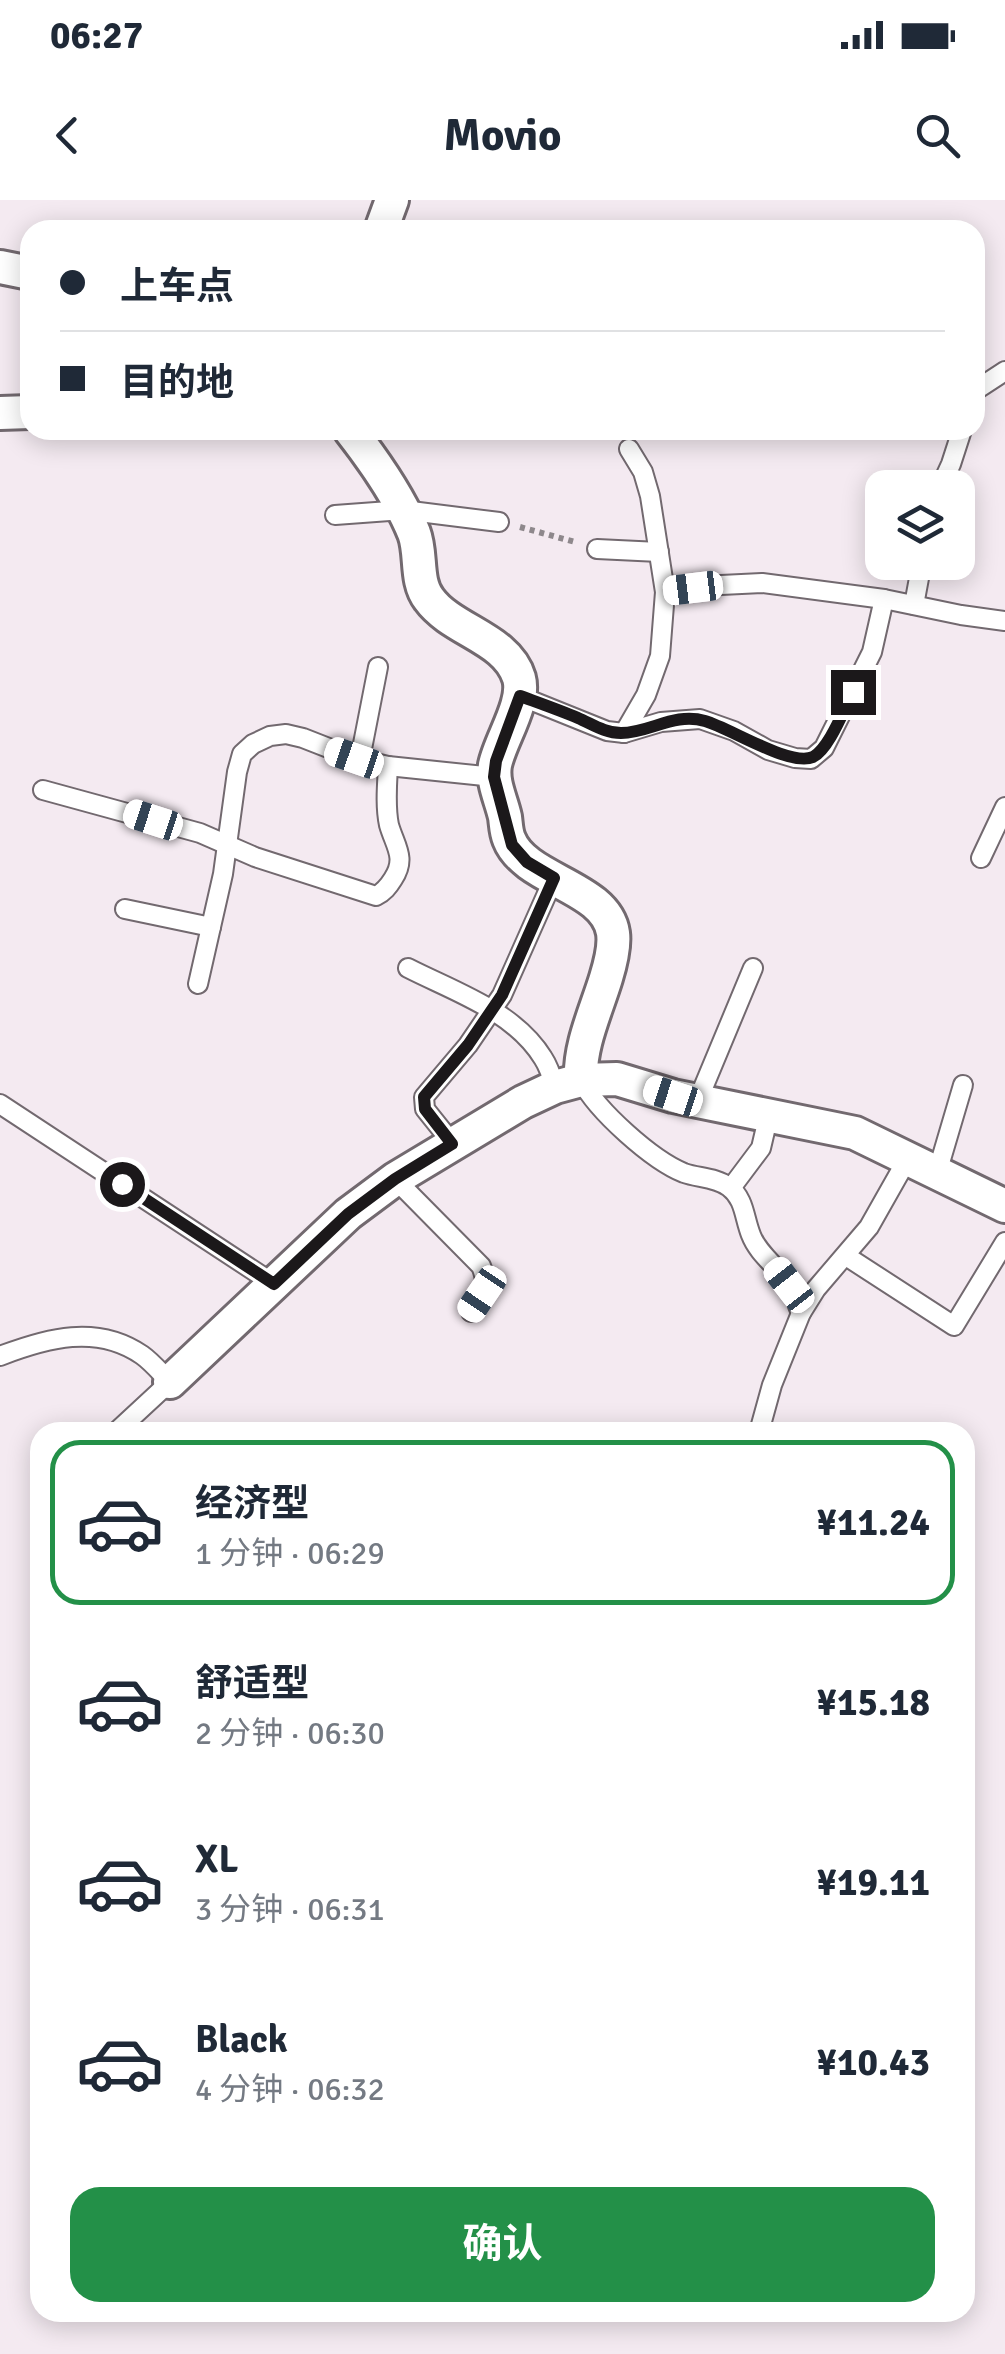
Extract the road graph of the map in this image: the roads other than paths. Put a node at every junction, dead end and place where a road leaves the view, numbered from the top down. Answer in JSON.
{"nodes":[{"id":1,"x":358,"y":440,"type":"edge"},
{"id":2,"x":959,"y":440,"type":"edge"},
{"id":3,"x":629,"y":449,"type":"dead end"},
{"id":4,"x":948,"y":470,"type":"edge"},
{"id":5,"x":403,"y":510,"type":"junction"},
{"id":6,"x":335,"y":515,"type":"dead end"},
{"id":7,"x":499,"y":522,"type":"road end"},
{"id":8,"x":597,"y":548,"type":"road end"},
{"id":9,"x":659,"y":552,"type":"junction"},
{"id":10,"x":919,"y":580,"type":"edge"},
{"id":11,"x":665,"y":592,"type":"junction"},
{"id":12,"x":884,"y":599,"type":"junction"},
{"id":13,"x":914,"y":606,"type":"junction"},
{"id":14,"x":1005,"y":621,"type":"edge"},
{"id":15,"x":378,"y":667,"type":"dead end"},
{"id":16,"x":520,"y":696,"type":"junction"},
{"id":17,"x":624,"y":733,"type":"junction"},
{"id":18,"x":360,"y":758,"type":"junction"},
{"id":19,"x":388,"y":766,"type":"junction"},
{"id":20,"x":494,"y":777,"type":"junction"},
{"id":21,"x":43,"y":790,"type":"dead end"},
{"id":22,"x":1005,"y":807,"type":"edge"},
{"id":23,"x":228,"y":845,"type":"junction"},
{"id":24,"x":982,"y":858,"type":"dead end"},
{"id":25,"x":554,"y":878,"type":"junction"},
{"id":26,"x":125,"y":908,"type":"dead end"},
{"id":27,"x":211,"y":927,"type":"junction"},
{"id":28,"x":408,"y":968,"type":"dead end"},
{"id":29,"x":752,"y":968,"type":"dead end"},
{"id":30,"x":198,"y":984,"type":"dead end"},
{"id":31,"x":493,"y":1010,"type":"junction"},
{"id":32,"x":568,"y":1084,"type":"junction"},
{"id":33,"x":963,"y":1085,"type":"dead end"},
{"id":34,"x":698,"y":1100,"type":"junction"},
{"id":35,"x":0,"y":1104,"type":"edge"},
{"id":36,"x":769,"y":1114,"type":"junction"},
{"id":37,"x":452,"y":1144,"type":"junction"},
{"id":38,"x":922,"y":1165,"type":"junction"},
{"id":39,"x":395,"y":1179,"type":"junction"},
{"id":40,"x":731,"y":1188,"type":"junction"},
{"id":41,"x":1005,"y":1206,"type":"edge"},
{"id":42,"x":1005,"y":1242,"type":"edge"},
{"id":43,"x":846,"y":1256,"type":"junction"},
{"id":44,"x":274,"y":1284,"type":"junction"},
{"id":45,"x":471,"y":1312,"type":"dead end"},
{"id":46,"x":801,"y":1313,"type":"junction"},
{"id":47,"x":0,"y":1356,"type":"edge"},
{"id":48,"x":170,"y":1382,"type":"junction"},
{"id":49,"x":127,"y":1422,"type":"edge"},
{"id":50,"x":762,"y":1422,"type":"edge"}],
"edges":[{"from":1,"to":5,"type":"street"},
{"from":2,"to":4,"type":"lane"},
{"from":3,"to":9,"type":"lane"},
{"from":5,"to":6,"type":"lane"},
{"from":5,"to":7,"type":"lane"},
{"from":5,"to":16,"type":"street"},
{"from":8,"to":9,"type":"lane"},
{"from":9,"to":11,"type":"lane"},
{"from":10,"to":13,"type":"lane"},
{"from":11,"to":12,"type":"lane"},
{"from":11,"to":17,"type":"lane"},
{"from":12,"to":13,"type":"lane"},
{"from":12,"to":17,"type":"lane"},
{"from":13,"to":14,"type":"lane"},
{"from":15,"to":18,"type":"lane"},
{"from":16,"to":17,"type":"lane"},
{"from":16,"to":20,"type":"street"},
{"from":18,"to":19,"type":"lane"},
{"from":18,"to":23,"type":"lane"},
{"from":19,"to":20,"type":"lane"},
{"from":19,"to":23,"type":"lane"},
{"from":20,"to":25,"type":"street"},
{"from":21,"to":23,"type":"lane"},
{"from":22,"to":24,"type":"lane"},
{"from":23,"to":27,"type":"lane"},
{"from":25,"to":31,"type":"lane"},
{"from":25,"to":32,"type":"street"},
{"from":26,"to":27,"type":"lane"},
{"from":27,"to":30,"type":"lane"},
{"from":28,"to":31,"type":"lane"},
{"from":29,"to":34,"type":"lane"},
{"from":31,"to":32,"type":"lane"},
{"from":31,"to":37,"type":"lane"},
{"from":32,"to":34,"type":"street"},
{"from":32,"to":37,"type":"street"},
{"from":32,"to":40,"type":"lane"},
{"from":33,"to":38,"type":"lane"},
{"from":34,"to":36,"type":"street"},
{"from":35,"to":44,"type":"lane"},
{"from":36,"to":38,"type":"street"},
{"from":36,"to":40,"type":"lane"},
{"from":37,"to":39,"type":"street"},
{"from":38,"to":41,"type":"street"},
{"from":38,"to":43,"type":"lane"},
{"from":39,"to":44,"type":"street"},
{"from":39,"to":45,"type":"lane"},
{"from":40,"to":46,"type":"lane"},
{"from":42,"to":43,"type":"lane"},
{"from":43,"to":46,"type":"lane"},
{"from":44,"to":48,"type":"street"},
{"from":46,"to":50,"type":"lane"},
{"from":47,"to":48,"type":"lane"},
{"from":48,"to":49,"type":"lane"}]}
